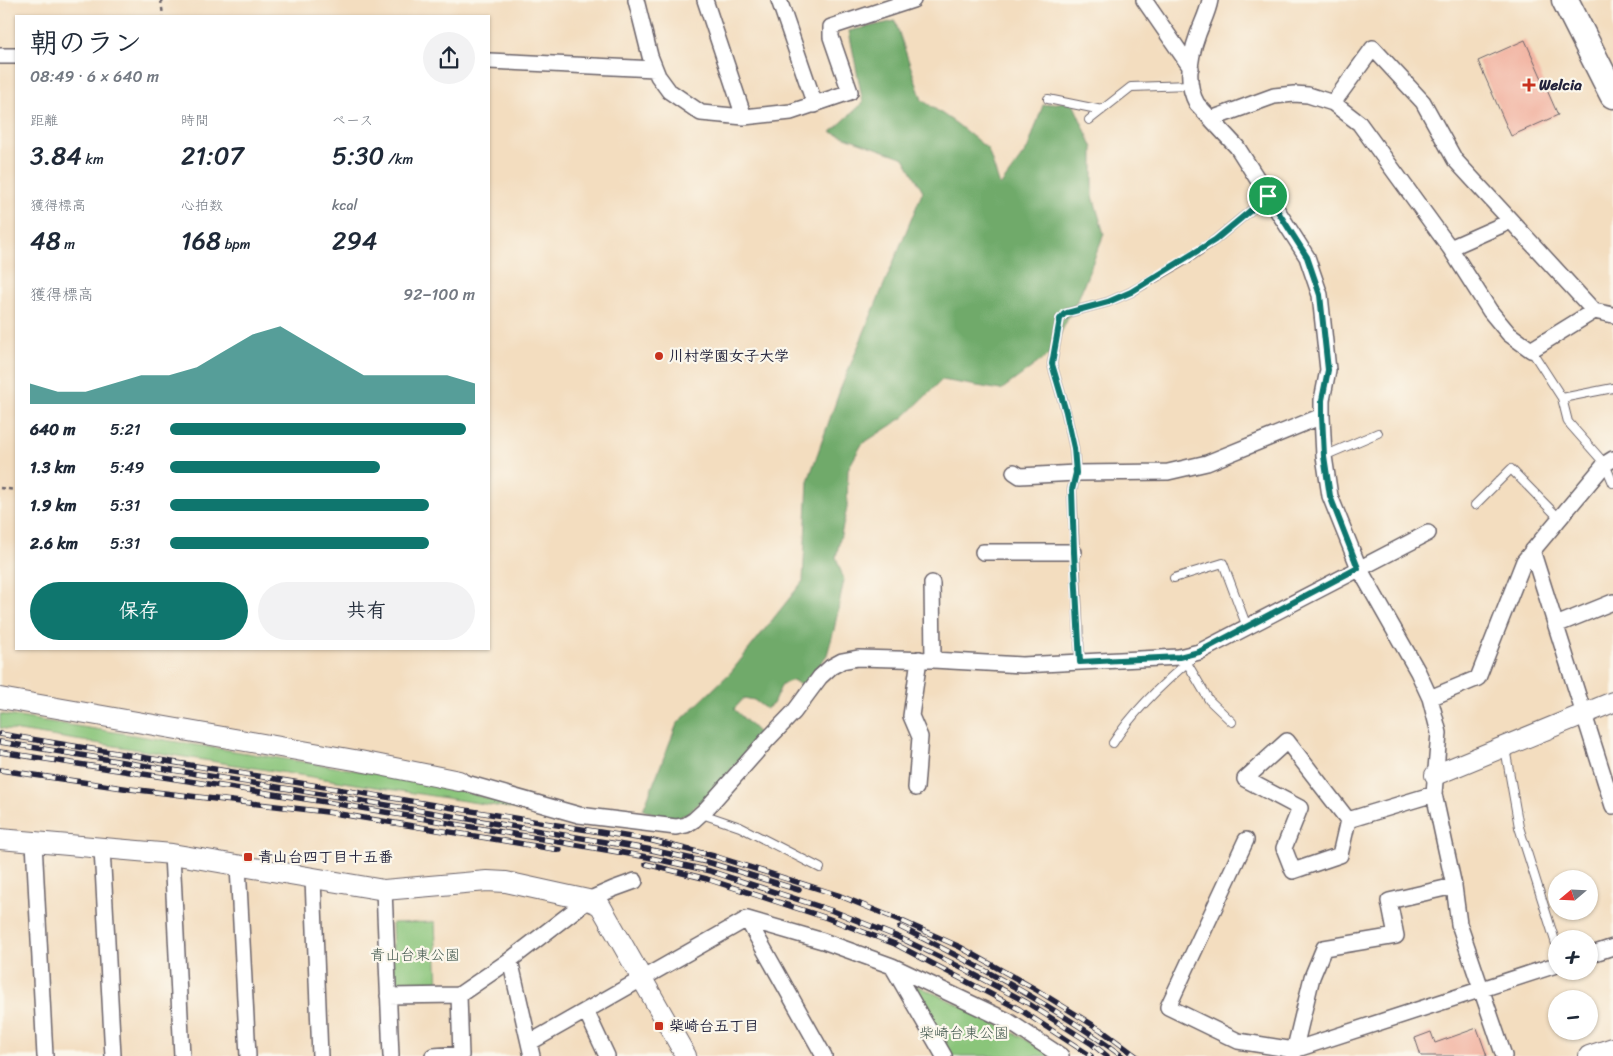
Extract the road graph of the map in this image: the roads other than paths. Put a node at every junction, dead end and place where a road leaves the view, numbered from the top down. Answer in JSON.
{"nodes":[{"id":1,"x":636,"y":0,"type":"edge"},
{"id":2,"x":705,"y":0,"type":"edge"},
{"id":3,"x":779,"y":0,"type":"edge"},
{"id":4,"x":913,"y":0,"type":"edge"},
{"id":5,"x":1144,"y":0,"type":"edge"},
{"id":6,"x":1210,"y":0,"type":"edge"},
{"id":7,"x":1565,"y":0,"type":"edge"},
{"id":8,"x":0,"y":56,"type":"edge"},
{"id":9,"x":15,"y":56,"type":"edge"},
{"id":10,"x":490,"y":61,"type":"edge"},
{"id":11,"x":1190,"y":68,"type":"junction"},
{"id":12,"x":655,"y":69,"type":"junction"},
{"id":13,"x":1190,"y":84,"type":"junction"},
{"id":14,"x":1613,"y":95,"type":"edge"},
{"id":15,"x":1048,"y":99,"type":"dead end"},
{"id":16,"x":1333,"y":103,"type":"junction"},
{"id":17,"x":815,"y":105,"type":"junction"},
{"id":18,"x":1102,"y":110,"type":"junction"},
{"id":19,"x":744,"y":117,"type":"junction"},
{"id":20,"x":1211,"y":119,"type":"junction"},
{"id":21,"x":1089,"y":120,"type":"dead end"},
{"id":22,"x":1268,"y":196,"type":"junction"},
{"id":23,"x":1511,"y":220,"type":"junction"},
{"id":24,"x":1450,"y":248,"type":"junction"},
{"id":25,"x":1594,"y":311,"type":"junction"},
{"id":26,"x":1613,"y":315,"type":"edge"},
{"id":27,"x":1530,"y":350,"type":"junction"},
{"id":28,"x":1613,"y":388,"type":"edge"},
{"id":29,"x":1562,"y":398,"type":"junction"},
{"id":30,"x":1322,"y":416,"type":"junction"},
{"id":31,"x":1378,"y":433,"type":"dead end"},
{"id":32,"x":1324,"y":456,"type":"junction"},
{"id":33,"x":1609,"y":462,"type":"edge"},
{"id":34,"x":1014,"y":472,"type":"dead end"},
{"id":35,"x":1076,"y":473,"type":"junction"},
{"id":36,"x":1613,"y":483,"type":"edge"},
{"id":37,"x":1475,"y":505,"type":"dead end"},
{"id":38,"x":1559,"y":518,"type":"junction"},
{"id":39,"x":1428,"y":533,"type":"dead end"},
{"id":40,"x":1532,"y":550,"type":"junction"},
{"id":41,"x":983,"y":552,"type":"dead end"},
{"id":42,"x":1074,"y":552,"type":"junction"},
{"id":43,"x":1358,"y":568,"type":"junction"},
{"id":44,"x":1174,"y":578,"type":"dead end"},
{"id":45,"x":932,"y":583,"type":"dead end"},
{"id":46,"x":1613,"y":602,"type":"edge"},
{"id":47,"x":1556,"y":625,"type":"junction"},
{"id":48,"x":1247,"y":627,"type":"junction"},
{"id":49,"x":1199,"y":652,"type":"junction"},
{"id":50,"x":926,"y":659,"type":"junction"},
{"id":51,"x":1080,"y":662,"type":"junction"},
{"id":52,"x":1187,"y":663,"type":"junction"},
{"id":53,"x":0,"y":698,"type":"edge"},
{"id":54,"x":1430,"y":698,"type":"junction"},
{"id":55,"x":1613,"y":702,"type":"edge"},
{"id":56,"x":1583,"y":714,"type":"junction"},
{"id":57,"x":1232,"y":722,"type":"dead end"},
{"id":58,"x":1113,"y":743,"type":"dead end"},
{"id":59,"x":1505,"y":746,"type":"junction"},
{"id":60,"x":459,"y":780,"type":"joint"},
{"id":61,"x":1435,"y":784,"type":"junction"},
{"id":62,"x":916,"y":788,"type":"dead end"},
{"id":63,"x":1613,"y":806,"type":"edge"},
{"id":64,"x":702,"y":814,"type":"junction"},
{"id":65,"x":1348,"y":820,"type":"junction"},
{"id":66,"x":0,"y":839,"type":"edge"},
{"id":67,"x":1246,"y":840,"type":"dead end"},
{"id":68,"x":34,"y":842,"type":"junction"},
{"id":69,"x":102,"y":848,"type":"junction"},
{"id":70,"x":172,"y":854,"type":"junction"},
{"id":71,"x":238,"y":866,"type":"junction"},
{"id":72,"x":820,"y":868,"type":"dead end"},
{"id":73,"x":313,"y":879,"type":"junction"},
{"id":74,"x":635,"y":881,"type":"dead end"},
{"id":75,"x":1454,"y":886,"type":"junction"},
{"id":76,"x":384,"y":890,"type":"junction"},
{"id":77,"x":588,"y":900,"type":"junction"},
{"id":78,"x":747,"y":919,"type":"junction"},
{"id":79,"x":1551,"y":930,"type":"edge"},
{"id":80,"x":1613,"y":947,"type":"edge"},
{"id":81,"x":1598,"y":952,"type":"edge"},
{"id":82,"x":510,"y":960,"type":"junction"},
{"id":83,"x":892,"y":966,"type":"junction"},
{"id":84,"x":1548,"y":968,"type":"edge"},
{"id":85,"x":642,"y":979,"type":"junction"},
{"id":86,"x":1481,"y":990,"type":"junction"},
{"id":87,"x":459,"y":995,"type":"junction"},
{"id":88,"x":388,"y":996,"type":"junction"},
{"id":89,"x":586,"y":1011,"type":"junction"},
{"id":90,"x":1613,"y":1048,"type":"edge"},
{"id":91,"x":530,"y":1050,"type":"edge"},
{"id":92,"x":1293,"y":1053,"type":"edge"},
{"id":93,"x":461,"y":1055,"type":"edge"},
{"id":94,"x":45,"y":1056,"type":"edge"},
{"id":95,"x":113,"y":1056,"type":"edge"},
{"id":96,"x":182,"y":1056,"type":"edge"},
{"id":97,"x":248,"y":1056,"type":"edge"},
{"id":98,"x":320,"y":1056,"type":"edge"},
{"id":99,"x":391,"y":1056,"type":"edge"},
{"id":100,"x":433,"y":1056,"type":"edge"},
{"id":101,"x":606,"y":1056,"type":"edge"},
{"id":102,"x":686,"y":1056,"type":"edge"},
{"id":103,"x":824,"y":1056,"type":"edge"},
{"id":104,"x":944,"y":1056,"type":"edge"},
{"id":105,"x":1061,"y":1056,"type":"edge"},
{"id":106,"x":1504,"y":1056,"type":"edge"},
{"id":107,"x":1589,"y":1056,"type":"edge"}],
"edges":[{"from":1,"to":12,"type":"street"},
{"from":2,"to":19,"type":"street"},
{"from":3,"to":17,"type":"street"},
{"from":4,"to":17,"type":"street"},
{"from":5,"to":11,"type":"street"},
{"from":6,"to":11,"type":"street"},
{"from":7,"to":14,"type":"highway"},
{"from":8,"to":9,"type":"street"},
{"from":10,"to":12,"type":"street"},
{"from":11,"to":13,"type":"street"},
{"from":12,"to":19,"type":"street"},
{"from":13,"to":18,"type":"lane"},
{"from":13,"to":20,"type":"street"},
{"from":15,"to":18,"type":"lane"},
{"from":16,"to":20,"type":"street"},
{"from":16,"to":23,"type":"street"},
{"from":16,"to":24,"type":"street"},
{"from":17,"to":19,"type":"street"},
{"from":18,"to":21,"type":"lane"},
{"from":20,"to":22,"type":"street"},
{"from":22,"to":30,"type":"street"},
{"from":22,"to":35,"type":"lane"},
{"from":23,"to":24,"type":"street"},
{"from":23,"to":25,"type":"street"},
{"from":24,"to":27,"type":"street"},
{"from":25,"to":26,"type":"street"},
{"from":25,"to":27,"type":"street"},
{"from":27,"to":29,"type":"lane"},
{"from":28,"to":29,"type":"lane"},
{"from":29,"to":33,"type":"lane"},
{"from":30,"to":32,"type":"street"},
{"from":30,"to":35,"type":"street"},
{"from":31,"to":32,"type":"lane"},
{"from":32,"to":43,"type":"street"},
{"from":33,"to":36,"type":"lane"},
{"from":33,"to":38,"type":"street"},
{"from":34,"to":35,"type":"street"},
{"from":35,"to":42,"type":"lane"},
{"from":37,"to":38,"type":"lane"},
{"from":38,"to":40,"type":"street"},
{"from":39,"to":43,"type":"street"},
{"from":40,"to":47,"type":"street"},
{"from":40,"to":54,"type":"street"},
{"from":41,"to":42,"type":"street"},
{"from":42,"to":51,"type":"lane"},
{"from":43,"to":48,"type":"street"},
{"from":43,"to":54,"type":"street"},
{"from":44,"to":48,"type":"lane"},
{"from":45,"to":50,"type":"street"},
{"from":46,"to":47,"type":"street"},
{"from":47,"to":56,"type":"street"},
{"from":48,"to":49,"type":"street"},
{"from":49,"to":51,"type":"street"},
{"from":49,"to":52,"type":"lane"},
{"from":50,"to":51,"type":"street"},
{"from":50,"to":62,"type":"street"},
{"from":50,"to":64,"type":"street"},
{"from":52,"to":57,"type":"lane"},
{"from":52,"to":58,"type":"lane"},
{"from":53,"to":60,"type":"street"},
{"from":54,"to":61,"type":"street"},
{"from":55,"to":56,"type":"street"},
{"from":56,"to":59,"type":"street"},
{"from":56,"to":63,"type":"street"},
{"from":59,"to":61,"type":"street"},
{"from":59,"to":79,"type":"lane"},
{"from":60,"to":64,"type":"street"},
{"from":61,"to":65,"type":"street"},
{"from":61,"to":75,"type":"street"},
{"from":64,"to":72,"type":"lane"},
{"from":65,"to":65,"type":"street"},
{"from":66,"to":68,"type":"street"},
{"from":67,"to":92,"type":"street"},
{"from":68,"to":69,"type":"street"},
{"from":68,"to":94,"type":"street"},
{"from":69,"to":70,"type":"street"},
{"from":69,"to":95,"type":"street"},
{"from":70,"to":71,"type":"street"},
{"from":70,"to":96,"type":"street"},
{"from":71,"to":73,"type":"street"},
{"from":71,"to":97,"type":"street"},
{"from":73,"to":76,"type":"street"},
{"from":73,"to":98,"type":"street"},
{"from":74,"to":77,"type":"street"},
{"from":75,"to":86,"type":"street"},
{"from":75,"to":92,"type":"street"},
{"from":76,"to":77,"type":"street"},
{"from":76,"to":88,"type":"street"},
{"from":77,"to":82,"type":"street"},
{"from":77,"to":85,"type":"street"},
{"from":78,"to":83,"type":"street"},
{"from":78,"to":85,"type":"street"},
{"from":78,"to":103,"type":"street"},
{"from":80,"to":81,"type":"street"},
{"from":82,"to":87,"type":"street"},
{"from":82,"to":91,"type":"street"},
{"from":83,"to":104,"type":"street"},
{"from":83,"to":105,"type":"street"},
{"from":84,"to":86,"type":"street"},
{"from":85,"to":89,"type":"street"},
{"from":85,"to":102,"type":"street"},
{"from":86,"to":92,"type":"street"},
{"from":86,"to":106,"type":"street"},
{"from":87,"to":88,"type":"street"},
{"from":87,"to":93,"type":"street"},
{"from":88,"to":99,"type":"street"},
{"from":89,"to":91,"type":"street"},
{"from":89,"to":101,"type":"street"},
{"from":90,"to":107,"type":"street"},
{"from":93,"to":100,"type":"street"}]}
